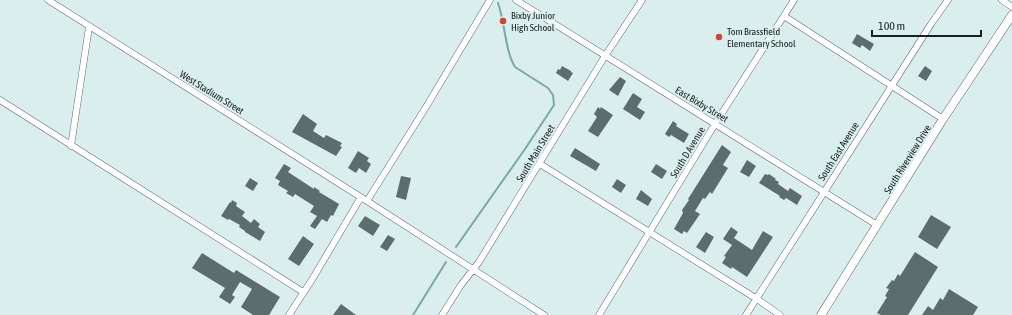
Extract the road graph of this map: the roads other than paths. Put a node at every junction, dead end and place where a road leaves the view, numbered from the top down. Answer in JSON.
{"nodes":[{"id":1,"x":48,"y":0,"type":"edge"},
{"id":2,"x":490,"y":0,"type":"edge"},
{"id":3,"x":516,"y":0,"type":"edge"},
{"id":4,"x":642,"y":0,"type":"edge"},
{"id":5,"x":794,"y":0,"type":"edge"},
{"id":6,"x":948,"y":0,"type":"edge"},
{"id":7,"x":1002,"y":0,"type":"edge"},
{"id":8,"x":1012,"y":7,"type":"edge"},
{"id":9,"x":1012,"y":15,"type":"edge"},
{"id":10,"x":784,"y":16,"type":"junction"},
{"id":11,"x":89,"y":27,"type":"junction"},
{"id":12,"x":605,"y":56,"type":"junction"},
{"id":13,"x":891,"y":86,"type":"junction"},
{"id":14,"x":0,"y":100,"type":"edge"},
{"id":15,"x":944,"y":119,"type":"junction"},
{"id":16,"x":715,"y":124,"type":"junction"},
{"id":17,"x":71,"y":146,"type":"junction"},
{"id":18,"x":540,"y":164,"type":"junction"},
{"id":19,"x":824,"y":192,"type":"junction"},
{"id":20,"x":364,"y":199,"type":"junction"},
{"id":21,"x":877,"y":225,"type":"junction"},
{"id":22,"x":650,"y":232,"type":"junction"},
{"id":23,"x":473,"y":270,"type":"junction"},
{"id":24,"x":303,"y":292,"type":"junction"},
{"id":25,"x":757,"y":299,"type":"junction"},
{"id":26,"x":289,"y":315,"type":"edge"},
{"id":27,"x":442,"y":315,"type":"edge"},
{"id":28,"x":544,"y":315,"type":"edge"},
{"id":29,"x":599,"y":315,"type":"edge"},
{"id":30,"x":746,"y":315,"type":"edge"},
{"id":31,"x":780,"y":315,"type":"edge"},
{"id":32,"x":821,"y":315,"type":"edge"}],
"edges":[{"from":1,"to":11,"type":"street","name":"West Stadium Street"},
{"from":2,"to":20,"type":"street"},
{"from":3,"to":12,"type":"street","name":"East Bixby Street"},
{"from":4,"to":12,"type":"street","name":"South Main Street"},
{"from":5,"to":10,"type":"street","name":"South D Avenue"},
{"from":6,"to":13,"type":"street","name":"South East Avenue"},
{"from":7,"to":8,"type":"street"},
{"from":9,"to":15,"type":"street","name":"South Riverview Drive"},
{"from":10,"to":13,"type":"street"},
{"from":10,"to":16,"type":"street","name":"South D Avenue"},
{"from":11,"to":17,"type":"street"},
{"from":11,"to":20,"type":"street","name":"West Stadium Street"},
{"from":12,"to":16,"type":"street","name":"East Bixby Street"},
{"from":12,"to":18,"type":"street","name":"South Main Street"},
{"from":13,"to":15,"type":"street"},
{"from":13,"to":19,"type":"street","name":"South East Avenue"},
{"from":14,"to":17,"type":"street"},
{"from":15,"to":21,"type":"street","name":"South Riverview Drive"},
{"from":16,"to":19,"type":"street","name":"East Bixby Street"},
{"from":16,"to":22,"type":"street","name":"South D Avenue"},
{"from":17,"to":24,"type":"street"},
{"from":18,"to":22,"type":"street"},
{"from":18,"to":23,"type":"street","name":"South Main Street"},
{"from":19,"to":21,"type":"street","name":"East Bixby Street"},
{"from":19,"to":25,"type":"street","name":"South East Avenue"},
{"from":20,"to":23,"type":"street","name":"West Stadium Street"},
{"from":20,"to":24,"type":"street"},
{"from":21,"to":32,"type":"street","name":"South Riverview Drive"},
{"from":22,"to":25,"type":"street"},
{"from":22,"to":29,"type":"street","name":"South D Avenue"},
{"from":23,"to":27,"type":"street","name":"South Main Street"},
{"from":23,"to":28,"type":"street","name":"West Stadium Street"},
{"from":24,"to":26,"type":"street"},
{"from":25,"to":30,"type":"street","name":"South East Avenue"},
{"from":25,"to":31,"type":"street"}]}
